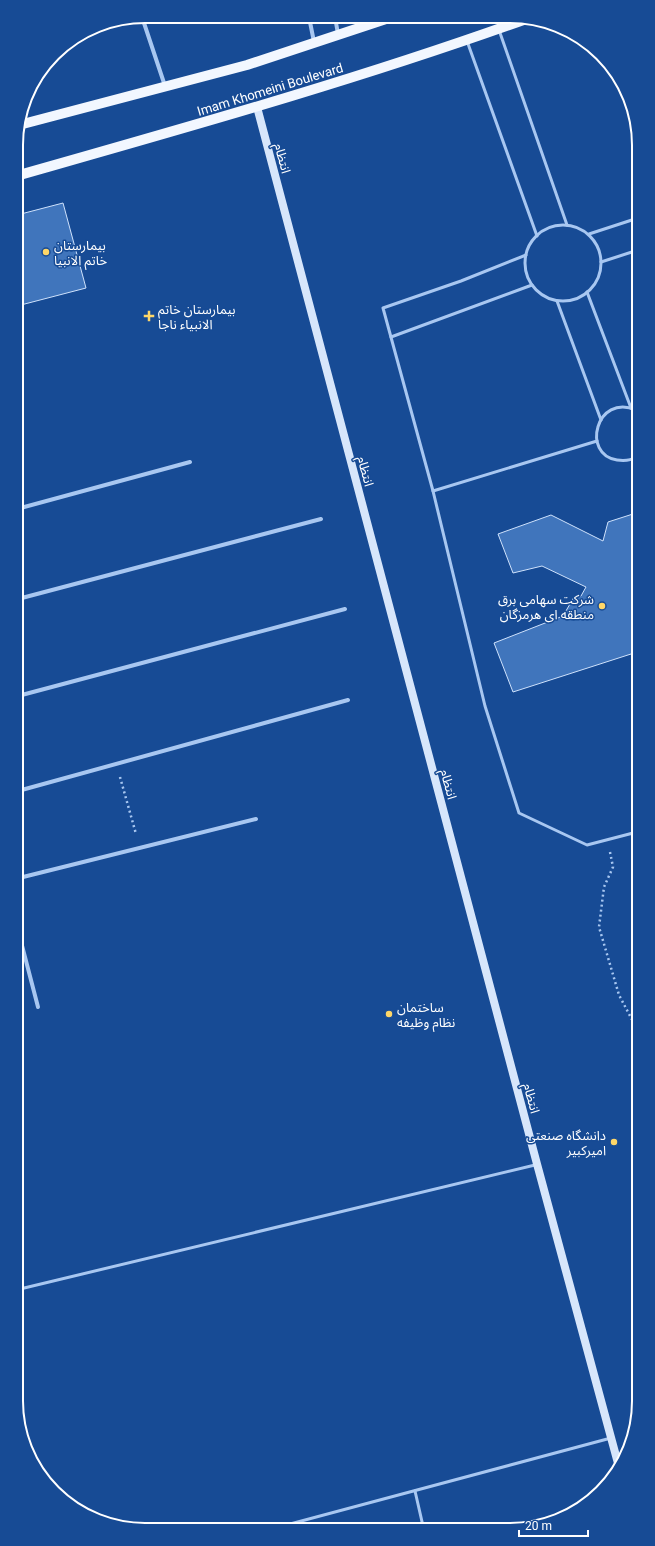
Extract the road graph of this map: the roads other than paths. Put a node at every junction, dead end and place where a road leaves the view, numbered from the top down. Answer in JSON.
{"nodes":[{"id":1,"x":144,"y":23,"type":"edge"},
{"id":2,"x":310,"y":23,"type":"edge"},
{"id":3,"x":335,"y":23,"type":"edge"},
{"id":4,"x":374,"y":23,"type":"edge"},
{"id":5,"x":514,"y":23,"type":"edge"},
{"id":6,"x":498,"y":29,"type":"junction"},
{"id":7,"x":338,"y":35,"type":"junction"},
{"id":8,"x":468,"y":41,"type":"junction"},
{"id":9,"x":314,"y":43,"type":"junction"},
{"id":10,"x":165,"y":86,"type":"junction"},
{"id":11,"x":257,"y":107,"type":"junction"},
{"id":12,"x":25,"y":124,"type":"edge"},
{"id":13,"x":23,"y":174,"type":"edge"},
{"id":14,"x":632,"y":220,"type":"edge"},
{"id":15,"x":567,"y":224,"type":"junction"},
{"id":16,"x":589,"y":234,"type":"junction"},
{"id":17,"x":537,"y":236,"type":"junction"},
{"id":18,"x":632,"y":252,"type":"edge"},
{"id":19,"x":526,"y":255,"type":"junction"},
{"id":20,"x":601,"y":262,"type":"junction"},
{"id":21,"x":532,"y":285,"type":"junction"},
{"id":22,"x":587,"y":292,"type":"junction"},
{"id":23,"x":557,"y":301,"type":"junction"},
{"id":24,"x":391,"y":337,"type":"junction"},
{"id":25,"x":631,"y":408,"type":"joint"},
{"id":26,"x":601,"y":420,"type":"junction"},
{"id":27,"x":597,"y":441,"type":"junction"},
{"id":28,"x":632,"y":459,"type":"edge"},
{"id":29,"x":190,"y":462,"type":"dead end"},
{"id":30,"x":433,"y":491,"type":"junction"},
{"id":31,"x":23,"y":508,"type":"edge"},
{"id":32,"x":321,"y":519,"type":"dead end"},
{"id":33,"x":23,"y":599,"type":"edge"},
{"id":34,"x":345,"y":609,"type":"dead end"},
{"id":35,"x":23,"y":695,"type":"edge"},
{"id":36,"x":348,"y":700,"type":"dead end"},
{"id":37,"x":23,"y":790,"type":"edge"},
{"id":38,"x":256,"y":819,"type":"dead end"},
{"id":39,"x":632,"y":833,"type":"edge"},
{"id":40,"x":23,"y":877,"type":"edge"},
{"id":41,"x":23,"y":949,"type":"edge"},
{"id":42,"x":38,"y":1007,"type":"dead end"},
{"id":43,"x":537,"y":1164,"type":"junction"},
{"id":44,"x":23,"y":1287,"type":"edge"},
{"id":45,"x":611,"y":1438,"type":"junction"},
{"id":46,"x":617,"y":1460,"type":"edge"},
{"id":47,"x":414,"y":1491,"type":"junction"},
{"id":48,"x":294,"y":1523,"type":"edge"},
{"id":49,"x":422,"y":1523,"type":"edge"}],
"edges":[{"from":1,"to":10,"type":"street"},
{"from":2,"to":9,"type":"street"},
{"from":3,"to":7,"type":"street"},
{"from":4,"to":7,"type":"main road"},
{"from":5,"to":6,"type":"main road","name":"Imam Khomeini Boulevard"},
{"from":6,"to":8,"type":"main road","name":"Imam Khomeini Boulevard"},
{"from":6,"to":15,"type":"lane"},
{"from":7,"to":9,"type":"main road"},
{"from":8,"to":11,"type":"main road","name":"Imam Khomeini Boulevard"},
{"from":8,"to":17,"type":"lane"},
{"from":9,"to":10,"type":"main road"},
{"from":10,"to":12,"type":"main road"},
{"from":11,"to":13,"type":"main road","name":"Imam Khomeini Boulevard"},
{"from":11,"to":43,"type":"street","name":"انتظام"},
{"from":14,"to":16,"type":"lane"},
{"from":15,"to":16,"type":"lane"},
{"from":15,"to":17,"type":"lane"},
{"from":16,"to":20,"type":"lane"},
{"from":17,"to":19,"type":"lane"},
{"from":18,"to":20,"type":"lane"},
{"from":19,"to":21,"type":"lane"},
{"from":19,"to":24,"type":"lane"},
{"from":20,"to":22,"type":"lane"},
{"from":21,"to":23,"type":"lane"},
{"from":21,"to":24,"type":"lane"},
{"from":22,"to":23,"type":"lane"},
{"from":22,"to":25,"type":"lane"},
{"from":23,"to":26,"type":"lane"},
{"from":24,"to":30,"type":"lane"},
{"from":25,"to":26,"type":"lane"},
{"from":26,"to":27,"type":"lane"},
{"from":27,"to":28,"type":"lane"},
{"from":27,"to":30,"type":"lane"},
{"from":29,"to":31,"type":"street"},
{"from":30,"to":39,"type":"lane"},
{"from":32,"to":33,"type":"street"},
{"from":34,"to":35,"type":"street"},
{"from":36,"to":37,"type":"street"},
{"from":38,"to":40,"type":"street"},
{"from":41,"to":42,"type":"street"},
{"from":43,"to":44,"type":"lane"},
{"from":43,"to":45,"type":"street","name":"انتظام"},
{"from":45,"to":46,"type":"street","name":"انتظام"},
{"from":45,"to":47,"type":"lane"},
{"from":47,"to":48,"type":"lane"},
{"from":47,"to":49,"type":"lane"}]}
